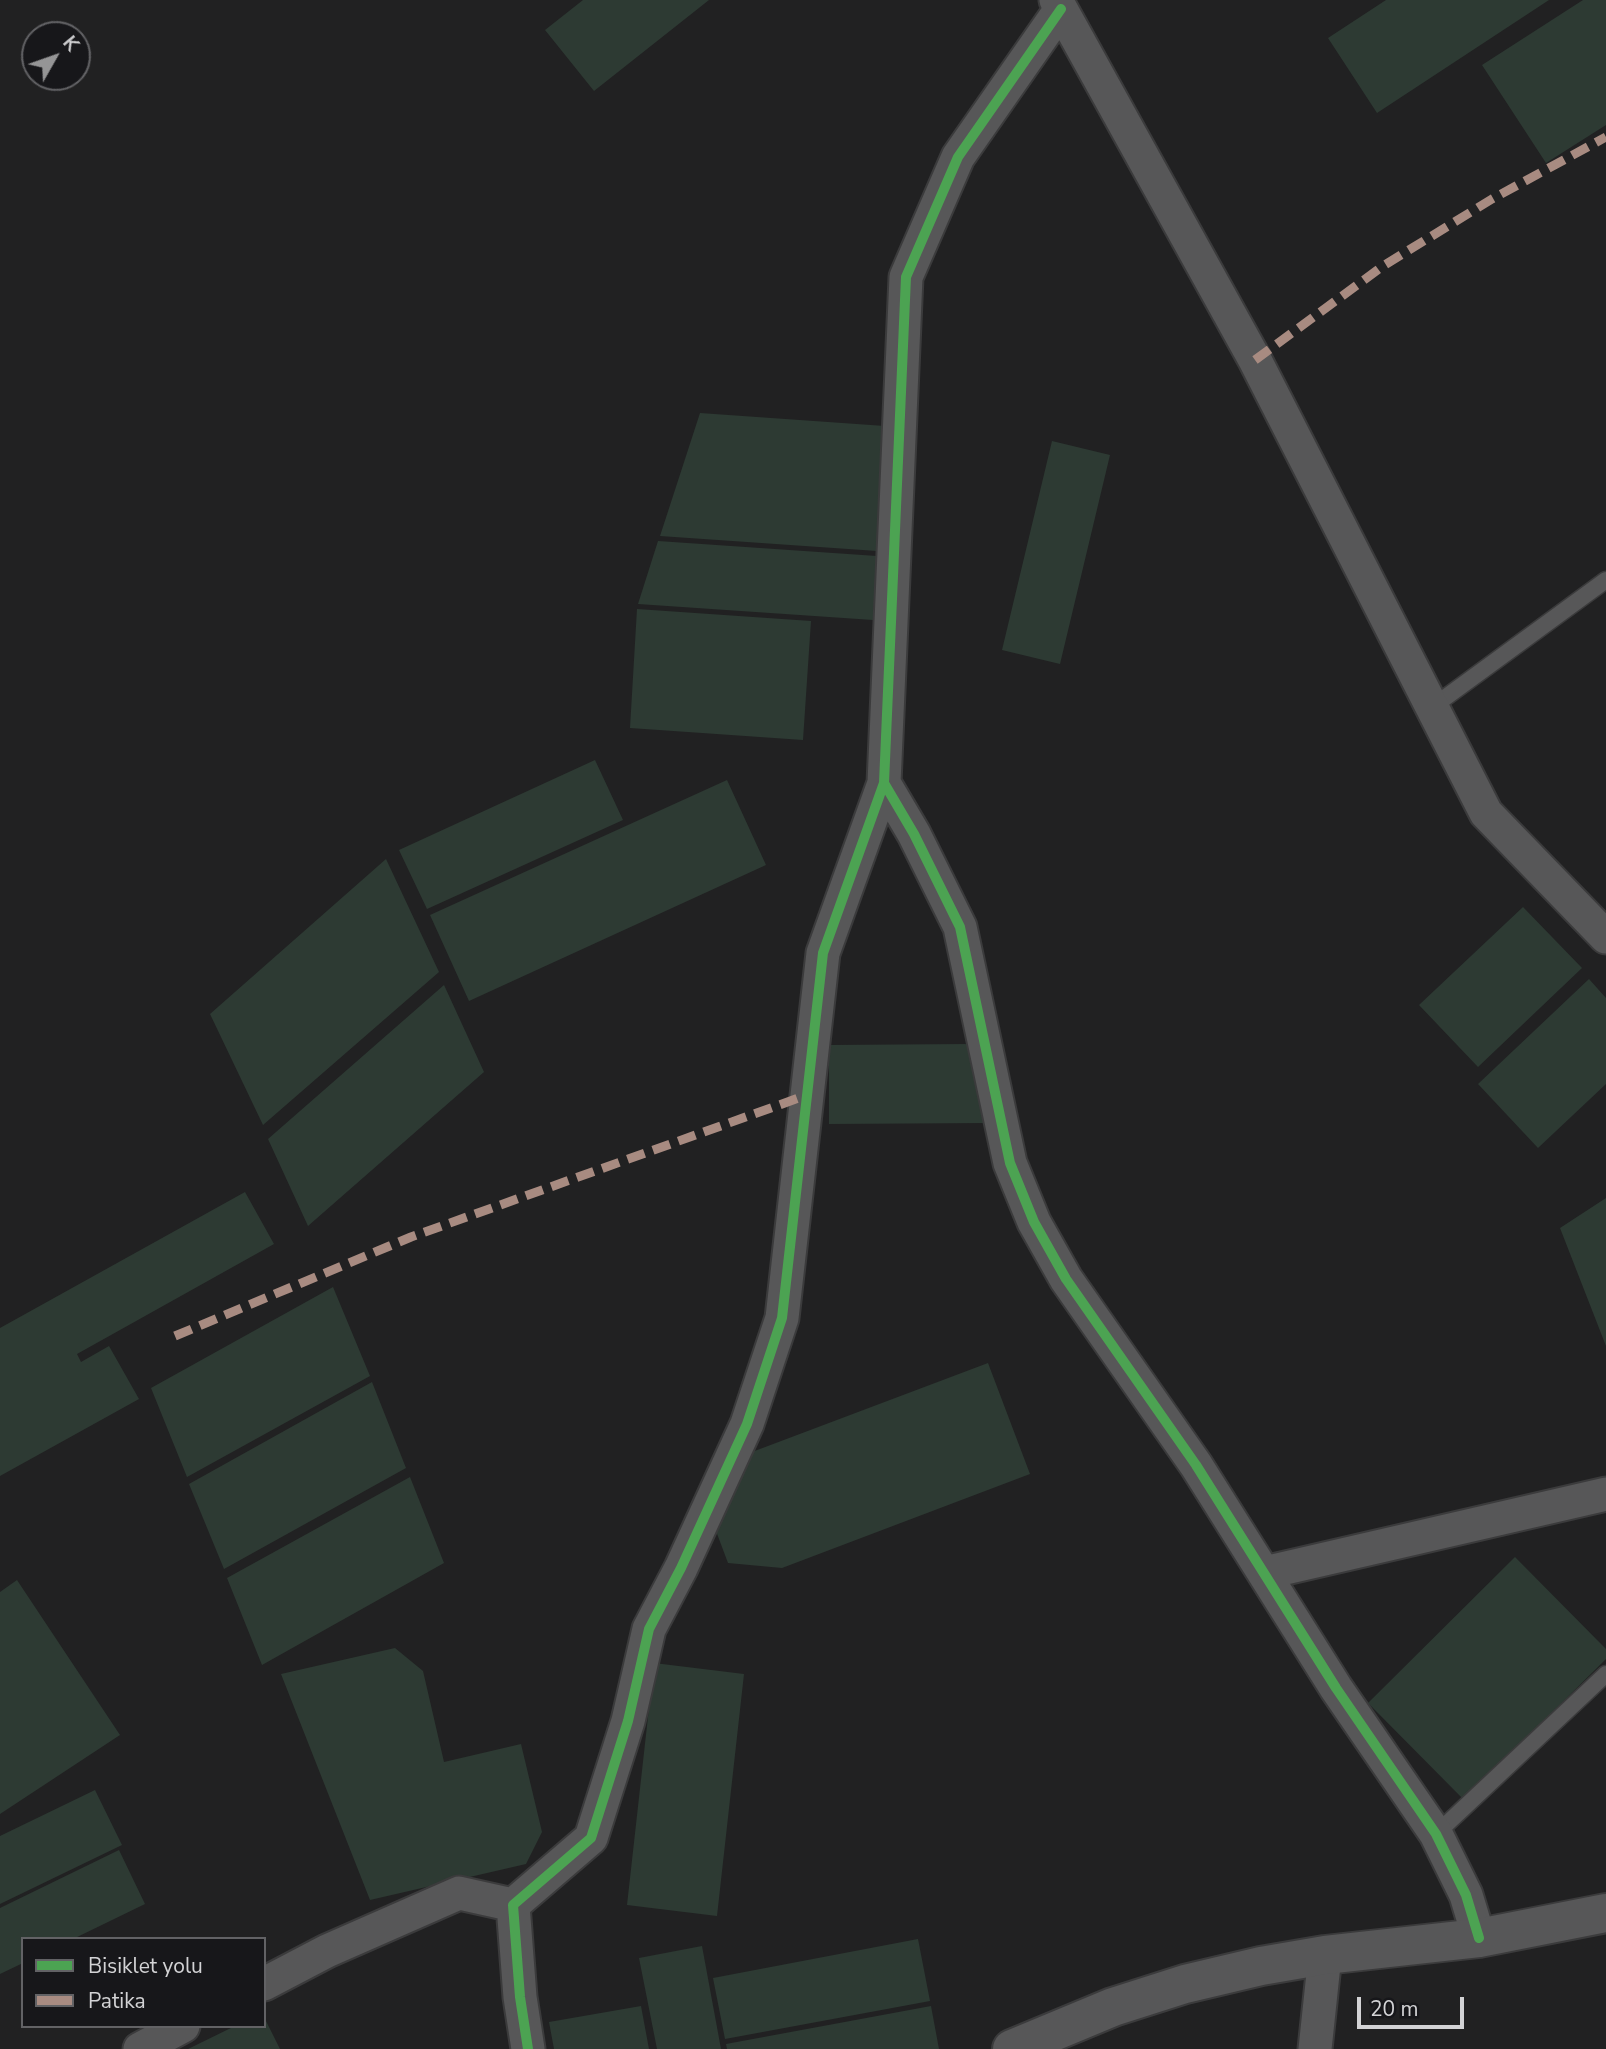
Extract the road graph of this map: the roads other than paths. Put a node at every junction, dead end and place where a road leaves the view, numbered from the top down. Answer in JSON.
{"nodes":[{"id":1,"x":1059,"y":5,"type":"edge"},
{"id":2,"x":1606,"y":580,"type":"edge"},
{"id":3,"x":1431,"y":708,"type":"junction"},
{"id":4,"x":884,"y":783,"type":"junction"},
{"id":5,"x":1606,"y":937,"type":"edge"},
{"id":6,"x":1606,"y":1494,"type":"edge"},
{"id":7,"x":1264,"y":1573,"type":"junction"},
{"id":8,"x":1606,"y":1674,"type":"edge"},
{"id":9,"x":1436,"y":1834,"type":"junction"},
{"id":10,"x":513,"y":1905,"type":"junction"},
{"id":11,"x":1606,"y":1913,"type":"edge"},
{"id":12,"x":1479,"y":1938,"type":"junction"},
{"id":13,"x":1325,"y":1955,"type":"junction"},
{"id":14,"x":266,"y":1983,"type":"edge"},
{"id":15,"x":179,"y":2028,"type":"edge"},
{"id":16,"x":139,"y":2049,"type":"edge"},
{"id":17,"x":528,"y":2049,"type":"edge"},
{"id":18,"x":1012,"y":2049,"type":"edge"},
{"id":19,"x":1315,"y":2049,"type":"edge"}],
"edges":[{"from":1,"to":3,"type":"street"},
{"from":1,"to":4,"type":"street"},
{"from":2,"to":3,"type":"lane"},
{"from":3,"to":5,"type":"street"},
{"from":4,"to":7,"type":"street"},
{"from":4,"to":10,"type":"street"},
{"from":6,"to":7,"type":"street"},
{"from":7,"to":9,"type":"street"},
{"from":8,"to":9,"type":"lane"},
{"from":9,"to":12,"type":"street"},
{"from":10,"to":14,"type":"street"},
{"from":10,"to":17,"type":"street"},
{"from":11,"to":12,"type":"street"},
{"from":12,"to":13,"type":"street"},
{"from":13,"to":18,"type":"street"},
{"from":13,"to":19,"type":"street"},
{"from":15,"to":16,"type":"street"}]}
